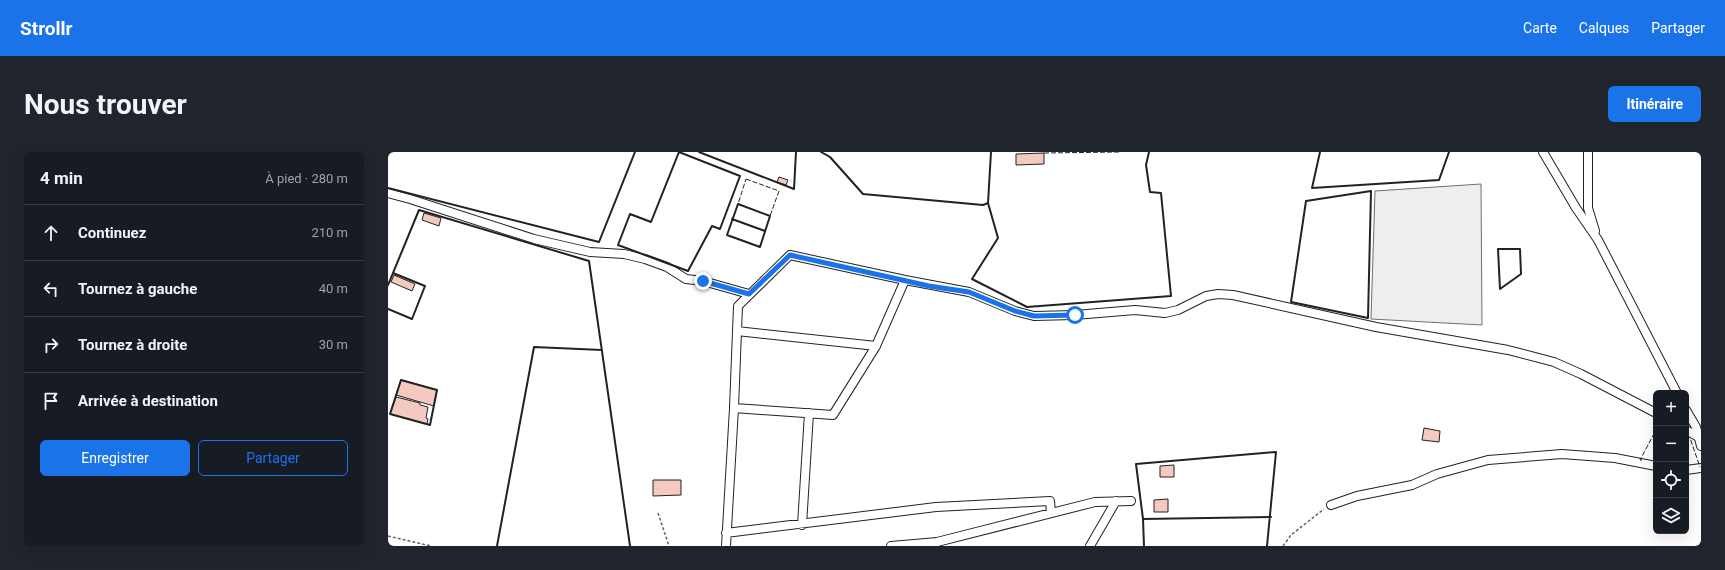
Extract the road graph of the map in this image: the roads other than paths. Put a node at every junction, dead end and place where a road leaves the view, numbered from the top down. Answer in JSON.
{"nodes":[{"id":1,"x":1543,"y":152,"type":"edge"},
{"id":2,"x":1588,"y":152,"type":"edge"},
{"id":3,"x":388,"y":193,"type":"edge"},
{"id":4,"x":1598,"y":240,"type":"junction"},
{"id":5,"x":905,"y":280,"type":"junction"},
{"id":6,"x":749,"y":294,"type":"junction"},
{"id":7,"x":737,"y":330,"type":"junction"},
{"id":8,"x":876,"y":346,"type":"junction"},
{"id":9,"x":1675,"y":390,"type":"edge"},
{"id":10,"x":734,"y":408,"type":"junction"},
{"id":11,"x":1653,"y":411,"type":"edge"},
{"id":12,"x":809,"y":413,"type":"junction"},
{"id":13,"x":1689,"y":417,"type":"edge"},
{"id":14,"x":1689,"y":432,"type":"edge"},
{"id":15,"x":1700,"y":441,"type":"edge"},
{"id":16,"x":1653,"y":465,"type":"edge"},
{"id":17,"x":1701,"y":468,"type":"edge"},
{"id":18,"x":1689,"y":470,"type":"edge"},
{"id":19,"x":1116,"y":501,"type":"junction"},
{"id":20,"x":1131,"y":501,"type":"dead end"},
{"id":21,"x":1331,"y":505,"type":"road end"},
{"id":22,"x":1051,"y":514,"type":"junction"},
{"id":23,"x":802,"y":525,"type":"junction"},
{"id":24,"x":726,"y":533,"type":"junction"},
{"id":25,"x":726,"y":546,"type":"edge"},
{"id":26,"x":892,"y":546,"type":"edge"},
{"id":27,"x":1090,"y":546,"type":"edge"}],
"edges":[{"from":1,"to":4,"type":"street"},
{"from":2,"to":4,"type":"street"},
{"from":3,"to":6,"type":"street"},
{"from":4,"to":9,"type":"street"},
{"from":5,"to":6,"type":"street"},
{"from":5,"to":8,"type":"street"},
{"from":5,"to":11,"type":"street"},
{"from":6,"to":7,"type":"street"},
{"from":7,"to":8,"type":"street"},
{"from":7,"to":10,"type":"street"},
{"from":8,"to":12,"type":"street"},
{"from":10,"to":12,"type":"street"},
{"from":10,"to":24,"type":"street"},
{"from":12,"to":23,"type":"street"},
{"from":13,"to":15,"type":"street"},
{"from":14,"to":15,"type":"street"},
{"from":16,"to":21,"type":"street"},
{"from":17,"to":18,"type":"street"},
{"from":19,"to":20,"type":"street"},
{"from":19,"to":22,"type":"street"},
{"from":19,"to":27,"type":"street"},
{"from":22,"to":23,"type":"street"},
{"from":22,"to":26,"type":"street"},
{"from":23,"to":24,"type":"street"},
{"from":24,"to":25,"type":"street"}]}
